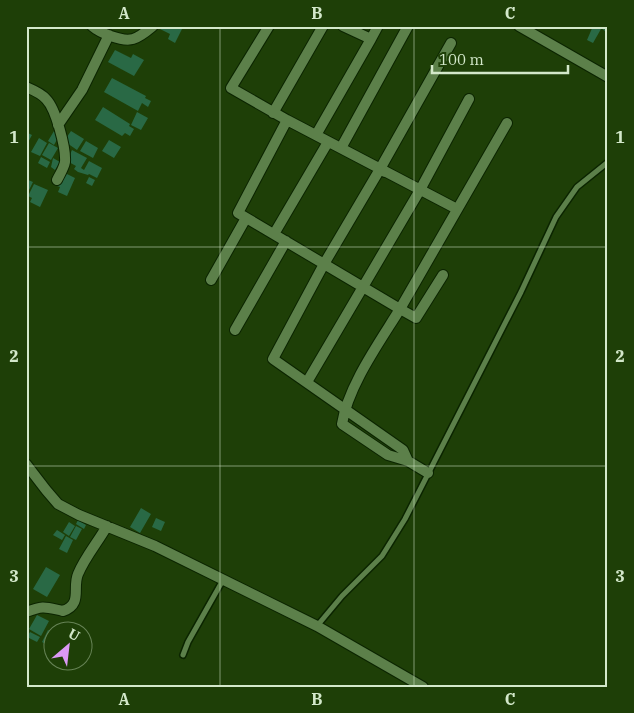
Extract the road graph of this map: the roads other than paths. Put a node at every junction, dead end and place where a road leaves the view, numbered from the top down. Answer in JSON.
{"nodes":[{"id":1,"x":92,"y":26,"type":"edge"},
{"id":2,"x":153,"y":26,"type":"edge"},
{"id":3,"x":269,"y":26,"type":"edge"},
{"id":4,"x":322,"y":26,"type":"edge"},
{"id":5,"x":343,"y":26,"type":"edge"},
{"id":6,"x":378,"y":26,"type":"edge"},
{"id":7,"x":408,"y":26,"type":"edge"},
{"id":8,"x":520,"y":26,"type":"edge"},
{"id":9,"x":109,"y":35,"type":"junction"},
{"id":10,"x":371,"y":39,"type":"junction"},
{"id":11,"x":451,"y":43,"type":"dead end"},
{"id":12,"x":608,"y":77,"type":"edge"},
{"id":13,"x":26,"y":87,"type":"edge"},
{"id":14,"x":469,"y":99,"type":"dead end"},
{"id":15,"x":273,"y":113,"type":"junction"},
{"id":16,"x":287,"y":120,"type":"junction"},
{"id":17,"x":507,"y":123,"type":"dead end"},
{"id":18,"x":58,"y":125,"type":"junction"},
{"id":19,"x":316,"y":135,"type":"junction"},
{"id":20,"x":328,"y":142,"type":"junction"},
{"id":21,"x":341,"y":148,"type":"junction"},
{"id":22,"x":608,"y":162,"type":"edge"},
{"id":23,"x":380,"y":169,"type":"junction"},
{"id":24,"x":57,"y":180,"type":"dead end"},
{"id":25,"x":420,"y":190,"type":"junction"},
{"id":26,"x":457,"y":209,"type":"junction"},
{"id":27,"x":246,"y":218,"type":"junction"},
{"id":28,"x":274,"y":234,"type":"junction"},
{"id":29,"x":285,"y":241,"type":"junction"},
{"id":30,"x":324,"y":264,"type":"junction"},
{"id":31,"x":443,"y":275,"type":"dead end"},
{"id":32,"x":211,"y":280,"type":"dead end"},
{"id":33,"x":362,"y":286,"type":"junction"},
{"id":34,"x":400,"y":309,"type":"junction"},
{"id":35,"x":235,"y":330,"type":"dead end"},
{"id":36,"x":307,"y":382,"type":"junction"},
{"id":37,"x":344,"y":408,"type":"junction"},
{"id":38,"x":408,"y":461,"type":"junction"},
{"id":39,"x":26,"y":464,"type":"edge"},
{"id":40,"x":428,"y":473,"type":"junction"},
{"id":41,"x":107,"y":526,"type":"junction"},
{"id":42,"x":223,"y":580,"type":"junction"},
{"id":43,"x":26,"y":612,"type":"edge"},
{"id":44,"x":317,"y":626,"type":"junction"},
{"id":45,"x":183,"y":655,"type":"dead end"},
{"id":46,"x":423,"y":687,"type":"edge"}],
"edges":[{"from":1,"to":9,"type":"street"},
{"from":2,"to":9,"type":"street"},
{"from":3,"to":15,"type":"street"},
{"from":4,"to":15,"type":"street"},
{"from":5,"to":10,"type":"street"},
{"from":6,"to":10,"type":"street"},
{"from":7,"to":21,"type":"street"},
{"from":8,"to":12,"type":"street"},
{"from":9,"to":18,"type":"street"},
{"from":10,"to":19,"type":"street"},
{"from":11,"to":23,"type":"street"},
{"from":13,"to":18,"type":"street"},
{"from":14,"to":25,"type":"street"},
{"from":15,"to":16,"type":"street"},
{"from":16,"to":19,"type":"street"},
{"from":16,"to":27,"type":"street"},
{"from":17,"to":26,"type":"street"},
{"from":18,"to":24,"type":"street"},
{"from":19,"to":20,"type":"street"},
{"from":20,"to":21,"type":"street"},
{"from":20,"to":28,"type":"street"},
{"from":21,"to":23,"type":"street"},
{"from":22,"to":40,"type":"lane"},
{"from":23,"to":25,"type":"street"},
{"from":23,"to":30,"type":"street"},
{"from":25,"to":26,"type":"street"},
{"from":25,"to":33,"type":"street"},
{"from":26,"to":34,"type":"street"},
{"from":27,"to":28,"type":"street"},
{"from":27,"to":32,"type":"street"},
{"from":28,"to":29,"type":"street"},
{"from":29,"to":30,"type":"street"},
{"from":29,"to":35,"type":"street"},
{"from":30,"to":33,"type":"street"},
{"from":30,"to":36,"type":"street"},
{"from":31,"to":34,"type":"street"},
{"from":33,"to":34,"type":"street"},
{"from":33,"to":36,"type":"street"},
{"from":34,"to":37,"type":"street"},
{"from":36,"to":37,"type":"street"},
{"from":37,"to":38,"type":"street"},
{"from":37,"to":38,"type":"street"},
{"from":38,"to":40,"type":"street"},
{"from":39,"to":41,"type":"street"},
{"from":40,"to":44,"type":"lane"},
{"from":41,"to":42,"type":"street"},
{"from":41,"to":43,"type":"street"},
{"from":42,"to":44,"type":"street"},
{"from":42,"to":45,"type":"lane"},
{"from":44,"to":46,"type":"street"}]}
